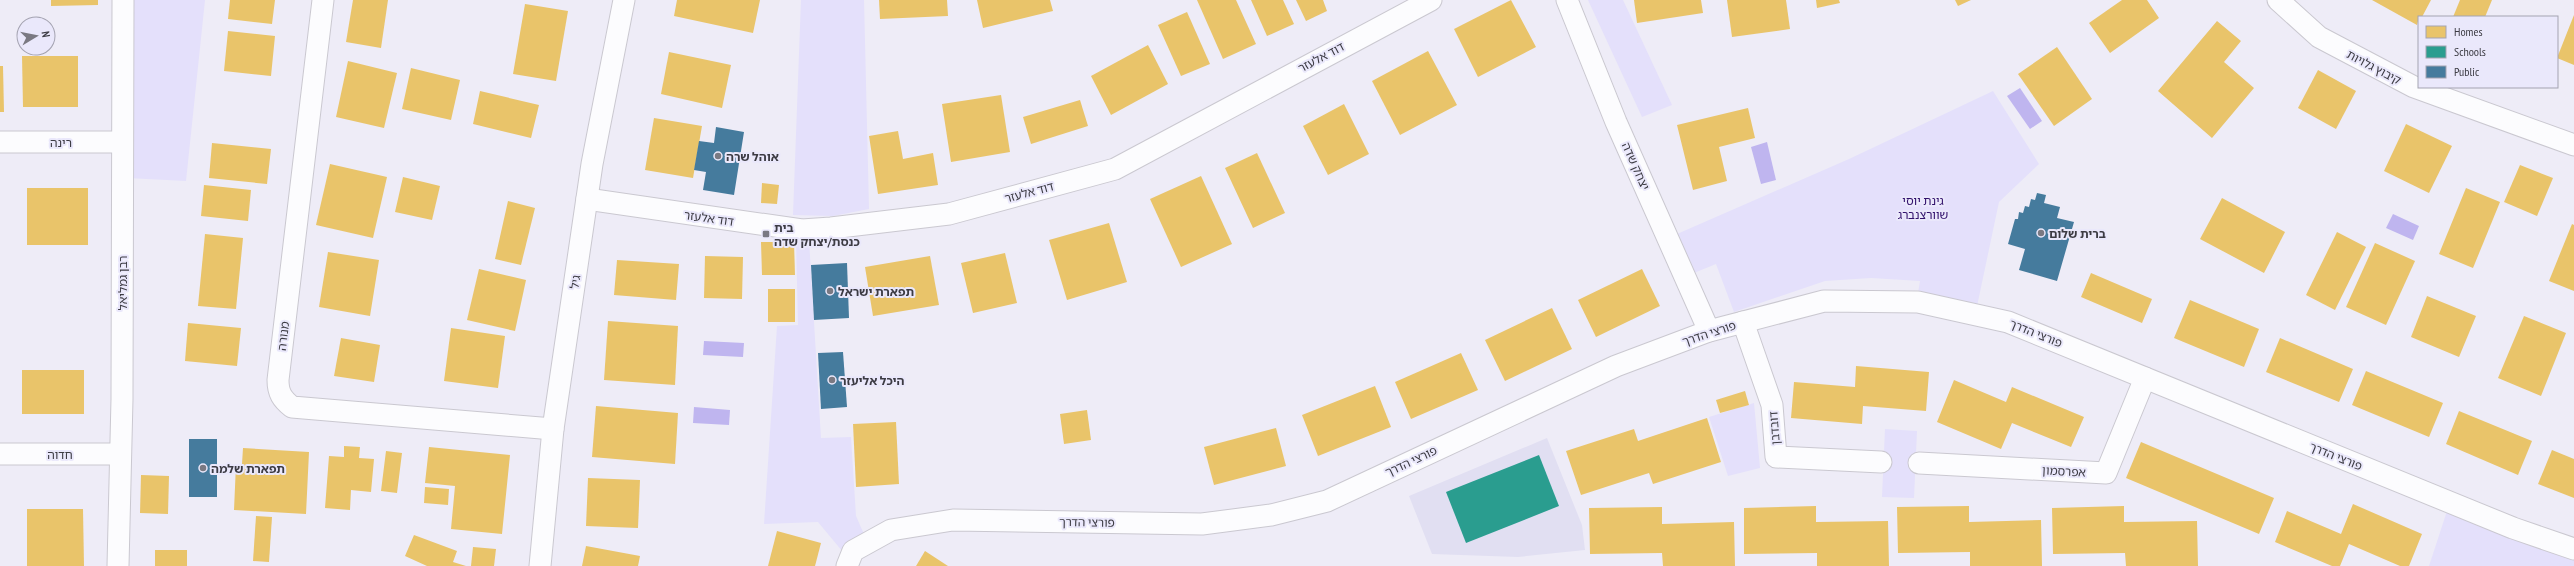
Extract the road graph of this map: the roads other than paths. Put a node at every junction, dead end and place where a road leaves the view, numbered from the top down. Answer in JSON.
{"nodes":[{"id":1,"x":123,"y":0,"type":"edge"},
{"id":2,"x":323,"y":0,"type":"edge"},
{"id":3,"x":624,"y":0,"type":"edge"},
{"id":4,"x":1431,"y":0,"type":"edge"},
{"id":5,"x":1567,"y":0,"type":"edge"},
{"id":6,"x":2278,"y":0,"type":"edge"},
{"id":7,"x":0,"y":142,"type":"edge"},
{"id":8,"x":122,"y":142,"type":"junction"},
{"id":9,"x":2574,"y":145,"type":"edge"},
{"id":10,"x":587,"y":199,"type":"junction"},
{"id":11,"x":1743,"y":322,"type":"junction"},
{"id":12,"x":1709,"y":331,"type":"junction"},
{"id":13,"x":2145,"y":378,"type":"junction"},
{"id":14,"x":553,"y":428,"type":"junction"},
{"id":15,"x":0,"y":454,"type":"edge"},
{"id":16,"x":120,"y":454,"type":"junction"},
{"id":17,"x":1881,"y":462,"type":"dead end"},
{"id":18,"x":1918,"y":463,"type":"dead end"},
{"id":19,"x":2574,"y":549,"type":"edge"},
{"id":20,"x":118,"y":566,"type":"edge"},
{"id":21,"x":540,"y":566,"type":"edge"},
{"id":22,"x":847,"y":566,"type":"edge"}],
"edges":[{"from":1,"to":8,"type":"street","name":"רבן גמליאל"},
{"from":2,"to":14,"type":"street","name":"מנורה"},
{"from":3,"to":10,"type":"street","name":"גיל"},
{"from":4,"to":10,"type":"street","name":"דוד אלעזר"},
{"from":5,"to":12,"type":"street","name":"יצחק שדה"},
{"from":6,"to":9,"type":"street","name":"קיבוץ גלויות"},
{"from":7,"to":8,"type":"street","name":"רינה"},
{"from":8,"to":16,"type":"street","name":"רבן גמליאל"},
{"from":10,"to":14,"type":"street","name":"גיל"},
{"from":11,"to":12,"type":"street","name":"פורצי הדרך"},
{"from":11,"to":13,"type":"street","name":"פורצי הדרך"},
{"from":11,"to":17,"type":"street","name":"דובדבן"},
{"from":12,"to":22,"type":"street","name":"פורצי הדרך"},
{"from":13,"to":18,"type":"street","name":"אפרסמון"},
{"from":13,"to":19,"type":"street","name":"פורצי הדרך"},
{"from":14,"to":21,"type":"street","name":"גיל"},
{"from":15,"to":16,"type":"street","name":"חדוה"},
{"from":16,"to":20,"type":"street","name":"רבן גמליאל"}]}
